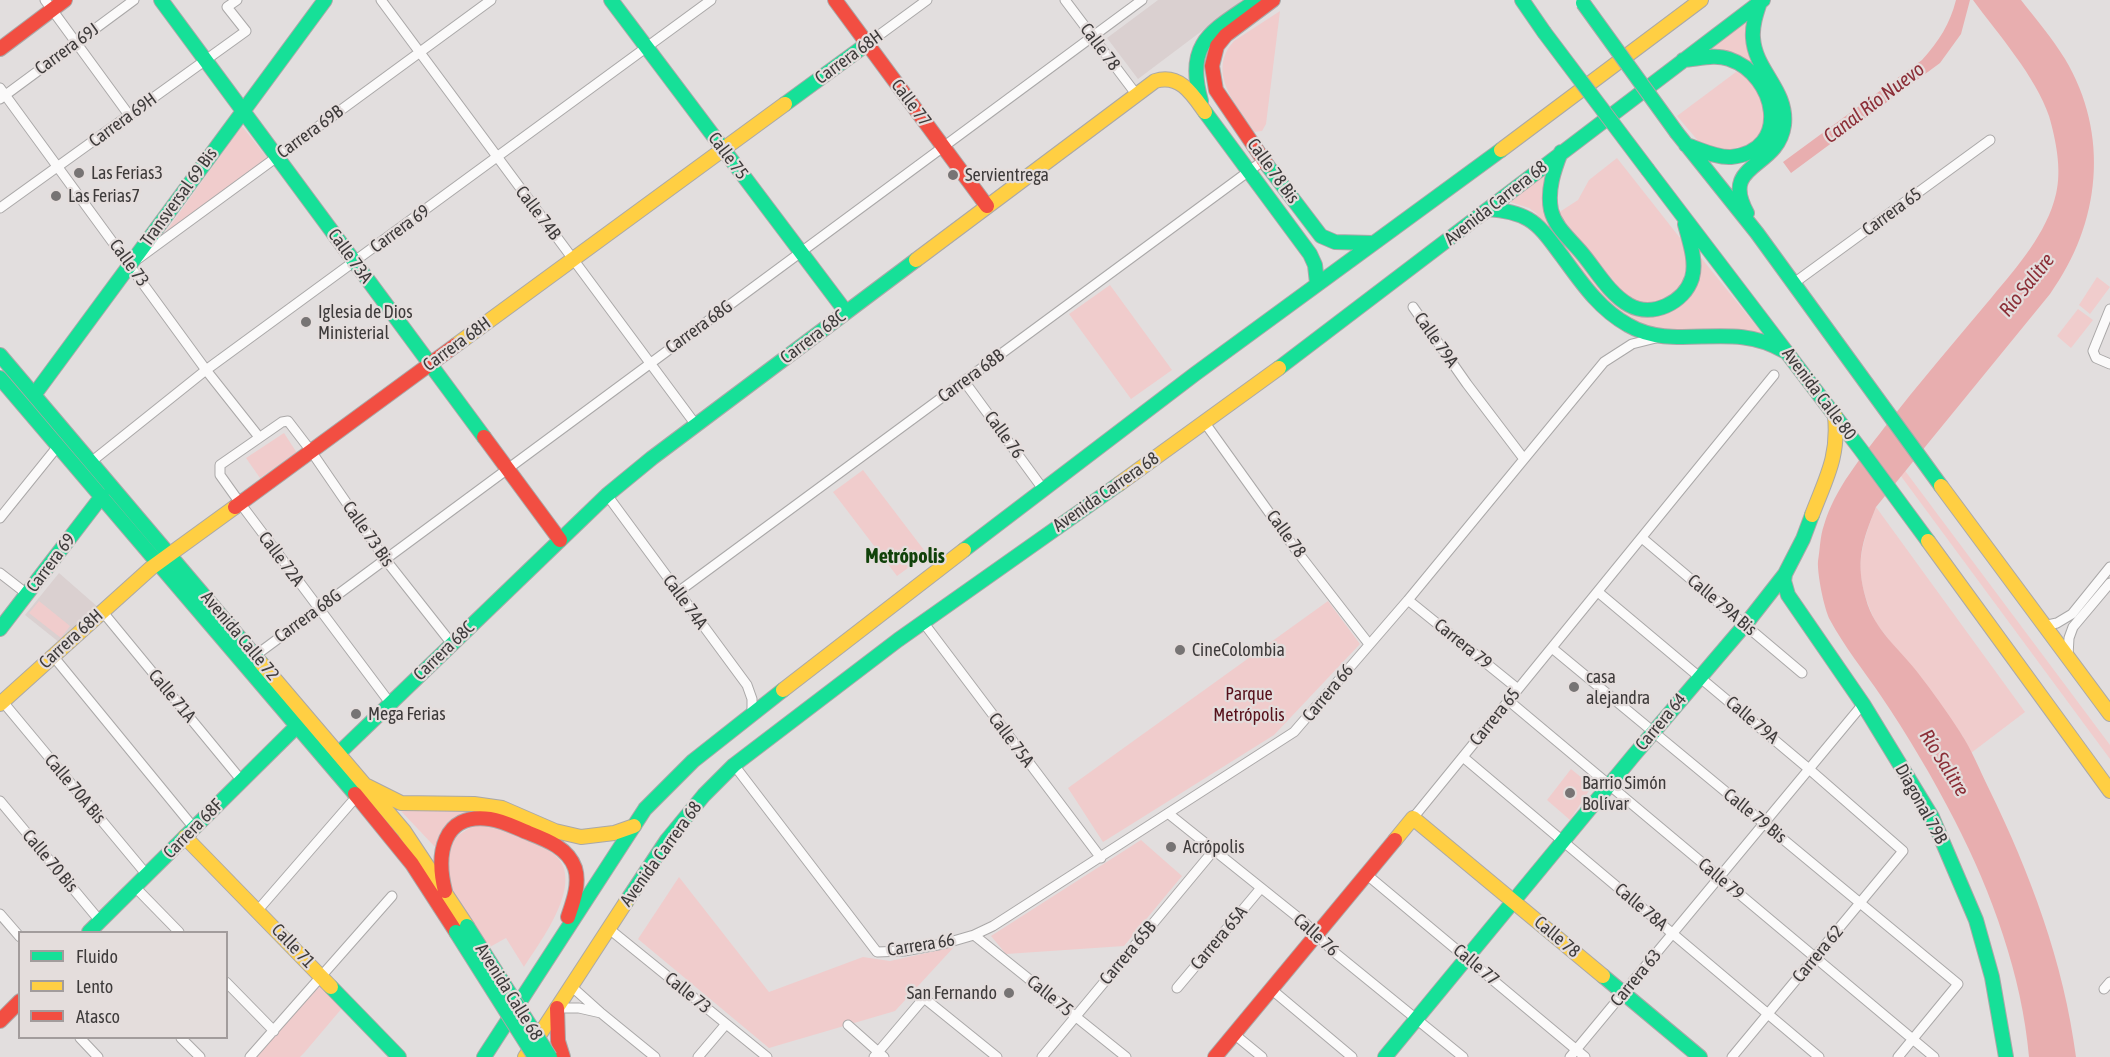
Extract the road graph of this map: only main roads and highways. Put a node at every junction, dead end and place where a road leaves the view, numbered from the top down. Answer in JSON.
{"nodes":[{"id":1,"x":65,"y":0,"type":"edge"},
{"id":2,"x":161,"y":0,"type":"edge"},
{"id":3,"x":325,"y":0,"type":"edge"},
{"id":4,"x":611,"y":0,"type":"edge"},
{"id":5,"x":835,"y":0,"type":"edge"},
{"id":6,"x":1257,"y":0,"type":"edge"},
{"id":7,"x":1273,"y":0,"type":"edge"},
{"id":8,"x":1522,"y":0,"type":"edge"},
{"id":9,"x":1701,"y":0,"type":"edge"},
{"id":10,"x":1762,"y":1,"type":"edge"},
{"id":11,"x":1582,"y":2,"type":"edge"},
{"id":12,"x":48,"y":5,"type":"edge"},
{"id":13,"x":867,"y":44,"type":"junction"},
{"id":14,"x":0,"y":49,"type":"edge"},
{"id":15,"x":1683,"y":60,"type":"junction"},
{"id":16,"x":243,"y":111,"type":"junction"},
{"id":17,"x":1205,"y":111,"type":"junction"},
{"id":18,"x":1686,"y":144,"type":"junction"},
{"id":19,"x":723,"y":150,"type":"junction"},
{"id":20,"x":1561,"y":153,"type":"junction"},
{"id":21,"x":987,"y":206,"type":"junction"},
{"id":22,"x":1488,"y":209,"type":"junction"},
{"id":23,"x":1683,"y":217,"type":"junction"},
{"id":24,"x":1757,"y":233,"type":"junction"},
{"id":25,"x":1373,"y":243,"type":"junction"},
{"id":26,"x":1317,"y":283,"type":"junction"},
{"id":27,"x":846,"y":312,"type":"junction"},
{"id":28,"x":0,"y":355,"type":"edge"},
{"id":29,"x":1790,"y":355,"type":"junction"},
{"id":30,"x":430,"y":364,"type":"junction"},
{"id":31,"x":0,"y":378,"type":"edge"},
{"id":32,"x":34,"y":395,"type":"junction"},
{"id":33,"x":1835,"y":416,"type":"junction"},
{"id":34,"x":1861,"y":450,"type":"junction"},
{"id":35,"x":1835,"y":456,"type":"junction"},
{"id":36,"x":102,"y":496,"type":"junction"},
{"id":37,"x":560,"y":540,"type":"junction"},
{"id":38,"x":165,"y":559,"type":"junction"},
{"id":39,"x":1785,"y":573,"type":"junction"},
{"id":40,"x":0,"y":629,"type":"edge"},
{"id":41,"x":1,"y":703,"type":"edge"},
{"id":42,"x":2110,"y":714,"type":"edge"},
{"id":43,"x":298,"y":725,"type":"junction"},
{"id":44,"x":339,"y":753,"type":"junction"},
{"id":45,"x":362,"y":791,"type":"junction"},
{"id":46,"x":2110,"y":791,"type":"edge"},
{"id":47,"x":1413,"y":818,"type":"joint"},
{"id":48,"x":634,"y":826,"type":"junction"},
{"id":49,"x":190,"y":833,"type":"junction"},
{"id":50,"x":445,"y":891,"type":"junction"},
{"id":51,"x":1514,"y":902,"type":"junction"},
{"id":52,"x":461,"y":929,"type":"junction"},
{"id":53,"x":91,"y":931,"type":"edge"},
{"id":54,"x":564,"y":932,"type":"junction"},
{"id":55,"x":18,"y":1003,"type":"edge"},
{"id":56,"x":557,"y":1008,"type":"junction"},
{"id":57,"x":1,"y":1019,"type":"edge"},
{"id":58,"x":399,"y":1057,"type":"edge"},
{"id":59,"x":484,"y":1057,"type":"edge"},
{"id":60,"x":525,"y":1057,"type":"edge"},
{"id":61,"x":536,"y":1057,"type":"edge"},
{"id":62,"x":550,"y":1057,"type":"edge"},
{"id":63,"x":563,"y":1057,"type":"edge"},
{"id":64,"x":1215,"y":1057,"type":"edge"},
{"id":65,"x":1385,"y":1057,"type":"edge"},
{"id":66,"x":1700,"y":1057,"type":"edge"},
{"id":67,"x":2006,"y":1057,"type":"edge"}],
"edges":[{"from":1,"to":12,"type":"main road"},
{"from":2,"to":16,"type":"main road","name":"Calle 73A"},
{"from":3,"to":16,"type":"main road","name":"Transversal 69 Bis"},
{"from":4,"to":19,"type":"main road","name":"Calle 75"},
{"from":5,"to":13,"type":"main road","name":"Calle 77"},
{"from":6,"to":17,"type":"main road"},
{"from":7,"to":25,"type":"main road","name":"Calle 78 Bis"},
{"from":8,"to":23,"type":"main road","name":"Avenida Calle 80","bridge":true},
{"from":9,"to":25,"type":"main road","name":"Avenida Carrera 68"},
{"from":10,"to":15,"type":"main road","name":"Avenida Carrera 68"},
{"from":10,"to":24,"type":"main road"},
{"from":11,"to":18,"type":"main road","bridge":true},
{"from":12,"to":14,"type":"main road"},
{"from":13,"to":19,"type":"main road","name":"Carrera 68H"},
{"from":13,"to":21,"type":"main road","name":"Calle 77"},
{"from":15,"to":18,"type":"main road"},
{"from":15,"to":20,"type":"main road","name":"Avenida Carrera 68"},
{"from":16,"to":30,"type":"main road","name":"Calle 73A"},
{"from":16,"to":32,"type":"main road","name":"Transversal 69 Bis"},
{"from":17,"to":21,"type":"main road","name":"Carrera 68C"},
{"from":17,"to":26,"type":"main road","name":"Calle 78 Bis"},
{"from":18,"to":24,"type":"main road"},
{"from":19,"to":27,"type":"main road","name":"Calle 75"},
{"from":19,"to":30,"type":"main road","name":"Carrera 68H"},
{"from":20,"to":22,"type":"main road","name":"Avenida Carrera 68"},
{"from":20,"to":23,"type":"main road"},
{"from":21,"to":27,"type":"main road","name":"Carrera 68C"},
{"from":22,"to":29,"type":"main road"},
{"from":22,"to":56,"type":"main road","name":"Avenida Carrera 68"},
{"from":23,"to":29,"type":"main road","name":"Avenida Calle 80"},
{"from":24,"to":42,"type":"main road"},
{"from":25,"to":26,"type":"main road","name":"Avenida Carrera 68"},
{"from":26,"to":48,"type":"main road","name":"Avenida Carrera 68"},
{"from":27,"to":37,"type":"main road","name":"Carrera 68C"},
{"from":28,"to":32,"type":"main road","name":"Avenida Calle 72"},
{"from":29,"to":33,"type":"main road","name":"Avenida Calle 80"},
{"from":30,"to":37,"type":"main road","name":"Calle 73A"},
{"from":30,"to":38,"type":"main road","name":"Carrera 68H"},
{"from":31,"to":36,"type":"main road","name":"Avenida Calle 72"},
{"from":32,"to":38,"type":"main road","name":"Avenida Calle 72"},
{"from":33,"to":34,"type":"main road","name":"Avenida Calle 80"},
{"from":33,"to":35,"type":"main road","name":"Carrera 64"},
{"from":34,"to":35,"type":"main road"},
{"from":34,"to":46,"type":"main road","name":"Avenida Calle 80"},
{"from":35,"to":39,"type":"main road","name":"Carrera 64"},
{"from":36,"to":38,"type":"main road","name":"Avenida Calle 72"},
{"from":36,"to":40,"type":"main road","name":"Carrera 69"},
{"from":37,"to":44,"type":"main road","name":"Carrera 68C"},
{"from":38,"to":41,"type":"main road","name":"Carrera 68H"},
{"from":38,"to":43,"type":"main road","name":"Avenida Calle 72"},
{"from":38,"to":44,"type":"main road","name":"Avenida Calle 72"},
{"from":39,"to":51,"type":"main road","name":"Carrera 64"},
{"from":39,"to":67,"type":"main road","name":"Diagonal 79B"},
{"from":43,"to":45,"type":"main road","name":"Avenida Calle 72"},
{"from":43,"to":49,"type":"main road","name":"Carrera 68F"},
{"from":44,"to":45,"type":"main road","name":"Avenida Calle 72"},
{"from":45,"to":48,"type":"main road"},
{"from":45,"to":50,"type":"main road","name":"Avenida Calle 72"},
{"from":45,"to":52,"type":"main road","name":"Avenida Calle 72"},
{"from":47,"to":51,"type":"main road","name":"Calle 78"},
{"from":47,"to":64,"type":"main road","name":"Carrera 65"},
{"from":48,"to":54,"type":"main road","name":"Avenida Carrera 68"},
{"from":49,"to":53,"type":"main road","name":"Carrera 68F"},
{"from":49,"to":58,"type":"main road","name":"Calle 71"},
{"from":50,"to":52,"type":"main road","name":"Avenida Calle 72"},
{"from":50,"to":54,"type":"main road"},
{"from":51,"to":65,"type":"main road","name":"Carrera 64"},
{"from":51,"to":66,"type":"main road","name":"Calle 78"},
{"from":52,"to":61,"type":"main road","name":"Avenida Calle 68","bridge":true},
{"from":52,"to":62,"type":"main road","name":"Avenida Calle 68","bridge":true},
{"from":54,"to":59,"type":"main road","name":"Avenida Carrera 68"},
{"from":55,"to":57,"type":"main road"},
{"from":56,"to":60,"type":"main road","name":"Avenida Carrera 68"},
{"from":56,"to":63,"type":"main road"}]}
